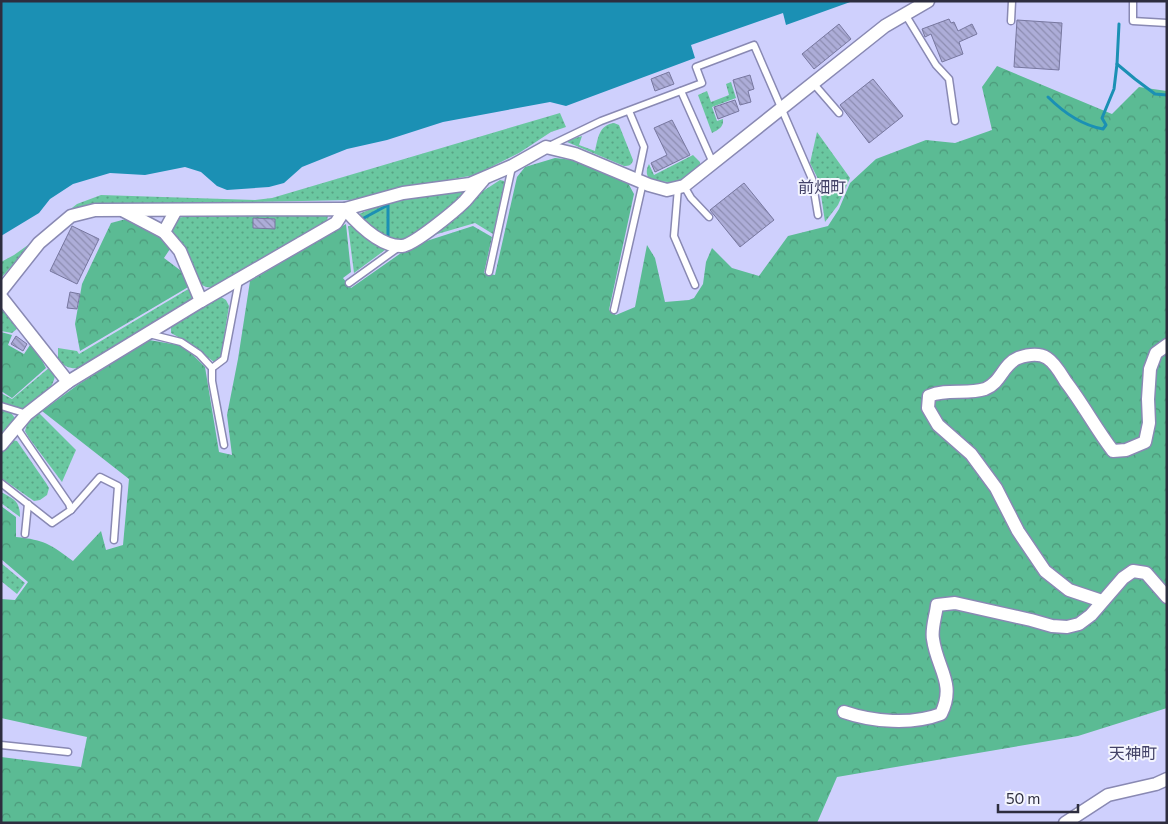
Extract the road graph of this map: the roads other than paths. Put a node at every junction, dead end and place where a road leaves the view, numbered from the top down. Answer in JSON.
{"nodes":[{"id":1,"x":928,"y":1,"type":"edge"},
{"id":2,"x":1012,"y":1,"type":"edge"},
{"id":3,"x":1133,"y":1,"type":"edge"},
{"id":4,"x":905,"y":14,"type":"junction"},
{"id":5,"x":1011,"y":21,"type":"dead end"},
{"id":6,"x":1167,"y":23,"type":"edge"},
{"id":7,"x":813,"y":83,"type":"junction"},
{"id":8,"x":681,"y":91,"type":"junction"},
{"id":9,"x":782,"y":108,"type":"junction"},
{"id":10,"x":629,"y":111,"type":"junction"},
{"id":11,"x":839,"y":113,"type":"dead end"},
{"id":12,"x":955,"y":121,"type":"dead end"},
{"id":13,"x":546,"y":147,"type":"junction"},
{"id":14,"x":713,"y":163,"type":"junction"},
{"id":15,"x":512,"y":166,"type":"junction"},
{"id":16,"x":484,"y":178,"type":"junction"},
{"id":17,"x":640,"y":181,"type":"junction"},
{"id":18,"x":681,"y":187,"type":"junction"},
{"id":19,"x":345,"y":208,"type":"junction"},
{"id":20,"x":122,"y":210,"type":"junction"},
{"id":21,"x":176,"y":210,"type":"junction"},
{"id":22,"x":818,"y":215,"type":"dead end"},
{"id":23,"x":709,"y":218,"type":"dead end"},
{"id":24,"x":164,"y":232,"type":"junction"},
{"id":25,"x":400,"y":246,"type":"junction"},
{"id":26,"x":489,"y":272,"type":"dead end"},
{"id":27,"x":239,"y":279,"type":"junction"},
{"id":28,"x":349,"y":283,"type":"dead end"},
{"id":29,"x":695,"y":285,"type":"dead end"},
{"id":30,"x":1,"y":290,"type":"edge"},
{"id":31,"x":1,"y":296,"type":"edge"},
{"id":32,"x":202,"y":301,"type":"junction"},
{"id":33,"x":614,"y":310,"type":"dead end"},
{"id":34,"x":147,"y":334,"type":"junction"},
{"id":35,"x":1167,"y":345,"type":"edge"},
{"id":36,"x":212,"y":368,"type":"junction"},
{"id":37,"x":68,"y":382,"type":"junction"},
{"id":38,"x":1,"y":406,"type":"edge"},
{"id":39,"x":27,"y":414,"type":"junction"},
{"id":40,"x":16,"y":427,"type":"junction"},
{"id":41,"x":1,"y":445,"type":"edge"},
{"id":42,"x":224,"y":445,"type":"dead end"},
{"id":43,"x":1,"y":484,"type":"edge"},
{"id":44,"x":28,"y":504,"type":"junction"},
{"id":45,"x":71,"y":510,"type":"junction"},
{"id":46,"x":25,"y":534,"type":"dead end"},
{"id":47,"x":114,"y":540,"type":"dead end"},
{"id":48,"x":1167,"y":597,"type":"edge"},
{"id":49,"x":1102,"y":601,"type":"junction"},
{"id":50,"x":844,"y":712,"type":"dead end"},
{"id":51,"x":1,"y":745,"type":"edge"},
{"id":52,"x":68,"y":752,"type":"dead end"},
{"id":53,"x":1167,"y":779,"type":"edge"},
{"id":54,"x":1065,"y":823,"type":"edge"}],
"edges":[{"from":1,"to":4,"type":"street"},
{"from":2,"to":5,"type":"lane"},
{"from":3,"to":6,"type":"lane"},
{"from":4,"to":7,"type":"street"},
{"from":4,"to":12,"type":"lane"},
{"from":7,"to":9,"type":"street"},
{"from":7,"to":11,"type":"lane"},
{"from":8,"to":9,"type":"lane"},
{"from":8,"to":10,"type":"lane"},
{"from":8,"to":14,"type":"lane"},
{"from":9,"to":14,"type":"street"},
{"from":9,"to":22,"type":"lane"},
{"from":10,"to":13,"type":"lane"},
{"from":10,"to":17,"type":"lane"},
{"from":13,"to":15,"type":"street"},
{"from":13,"to":17,"type":"street"},
{"from":14,"to":18,"type":"street"},
{"from":15,"to":16,"type":"street"},
{"from":15,"to":26,"type":"lane"},
{"from":16,"to":19,"type":"street"},
{"from":16,"to":25,"type":"street"},
{"from":17,"to":18,"type":"street"},
{"from":17,"to":33,"type":"lane"},
{"from":18,"to":23,"type":"lane"},
{"from":18,"to":29,"type":"lane"},
{"from":19,"to":21,"type":"street"},
{"from":19,"to":25,"type":"street"},
{"from":19,"to":27,"type":"street"},
{"from":20,"to":21,"type":"street"},
{"from":20,"to":24,"type":"street"},
{"from":20,"to":30,"type":"street"},
{"from":21,"to":24,"type":"street"},
{"from":24,"to":32,"type":"street"},
{"from":25,"to":28,"type":"lane"},
{"from":27,"to":32,"type":"street"},
{"from":27,"to":36,"type":"lane"},
{"from":31,"to":37,"type":"street"},
{"from":32,"to":34,"type":"street"},
{"from":34,"to":36,"type":"lane"},
{"from":34,"to":37,"type":"street"},
{"from":35,"to":49,"type":"street"},
{"from":36,"to":42,"type":"lane"},
{"from":37,"to":39,"type":"street"},
{"from":38,"to":39,"type":"lane"},
{"from":39,"to":40,"type":"street"},
{"from":40,"to":41,"type":"street"},
{"from":40,"to":45,"type":"lane"},
{"from":43,"to":44,"type":"lane"},
{"from":44,"to":45,"type":"lane"},
{"from":44,"to":46,"type":"lane"},
{"from":45,"to":47,"type":"lane"},
{"from":48,"to":49,"type":"street"},
{"from":49,"to":50,"type":"street"},
{"from":51,"to":52,"type":"lane"},
{"from":53,"to":54,"type":"street"}]}
